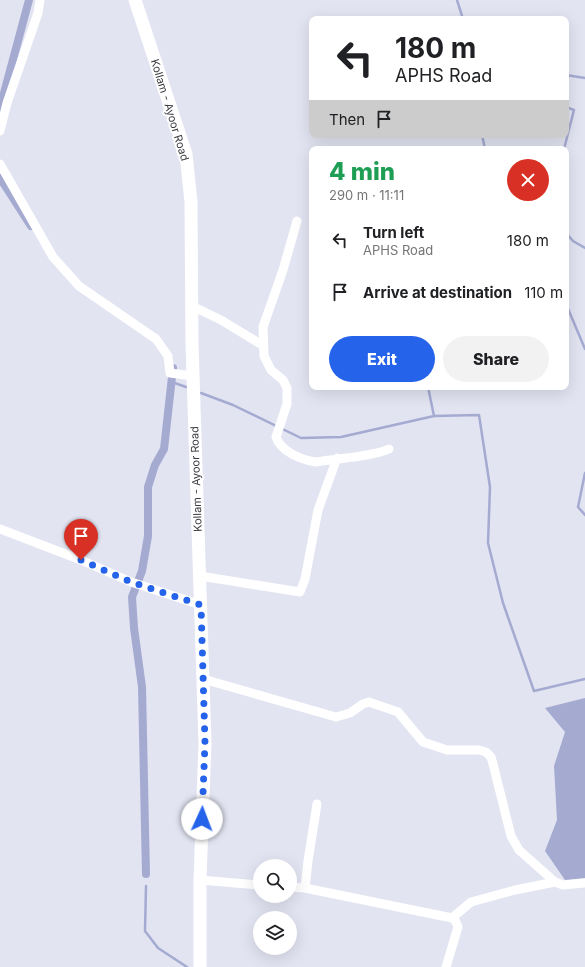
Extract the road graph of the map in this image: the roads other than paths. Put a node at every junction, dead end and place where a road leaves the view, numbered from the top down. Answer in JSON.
{"nodes":[{"id":1,"x":40,"y":0,"type":"edge"},
{"id":2,"x":135,"y":0,"type":"edge"},
{"id":3,"x":0,"y":131,"type":"edge"},
{"id":4,"x":0,"y":164,"type":"edge"},
{"id":5,"x":297,"y":221,"type":"dead end"},
{"id":6,"x":192,"y":306,"type":"junction"},
{"id":7,"x":262,"y":345,"type":"junction"},
{"id":8,"x":193,"y":376,"type":"junction"},
{"id":9,"x":389,"y":449,"type":"dead end"},
{"id":10,"x":337,"y":458,"type":"junction"},
{"id":11,"x":0,"y":529,"type":"edge"},
{"id":12,"x":200,"y":576,"type":"junction"},
{"id":13,"x":201,"y":605,"type":"junction"},
{"id":14,"x":203,"y":679,"type":"junction"},
{"id":15,"x":317,"y":804,"type":"dead end"},
{"id":16,"x":200,"y":880,"type":"junction"},
{"id":17,"x":555,"y":882,"type":"junction"},
{"id":18,"x":253,"y":884,"type":"edge"},
{"id":19,"x":585,"y":884,"type":"edge"},
{"id":20,"x":297,"y":887,"type":"edge"},
{"id":21,"x":305,"y":888,"type":"junction"},
{"id":22,"x":452,"y":918,"type":"junction"},
{"id":23,"x":199,"y":952,"type":"junction"},
{"id":24,"x":200,"y":967,"type":"edge"},
{"id":25,"x":208,"y":967,"type":"edge"},
{"id":26,"x":446,"y":967,"type":"edge"}],
"edges":[{"from":1,"to":3,"type":"street"},
{"from":2,"to":6,"type":"main road","name":"Kollam - Ayoor Road"},
{"from":4,"to":8,"type":"street"},
{"from":5,"to":7,"type":"street"},
{"from":6,"to":7,"type":"street"},
{"from":6,"to":8,"type":"main road","name":"Kollam - Ayoor Road"},
{"from":7,"to":10,"type":"street"},
{"from":8,"to":12,"type":"main road","name":"Kollam - Ayoor Road"},
{"from":9,"to":10,"type":"street"},
{"from":10,"to":12,"type":"street"},
{"from":11,"to":13,"type":"street"},
{"from":12,"to":13,"type":"main road","name":"Kollam - Ayoor Road"},
{"from":13,"to":14,"type":"main road","name":"Kollam - Ayoor Road"},
{"from":14,"to":16,"type":"main road","name":"Kollam - Ayoor Road"},
{"from":14,"to":17,"type":"street"},
{"from":15,"to":21,"type":"street"},
{"from":16,"to":18,"type":"street"},
{"from":16,"to":23,"type":"main road","name":"Kollam - Ayoor Road"},
{"from":17,"to":19,"type":"street"},
{"from":17,"to":22,"type":"street"},
{"from":20,"to":21,"type":"street"},
{"from":21,"to":22,"type":"street"},
{"from":22,"to":26,"type":"street"},
{"from":23,"to":24,"type":"main road","name":"Kollam - Ayoor Road"},
{"from":23,"to":25,"type":"street"}]}
